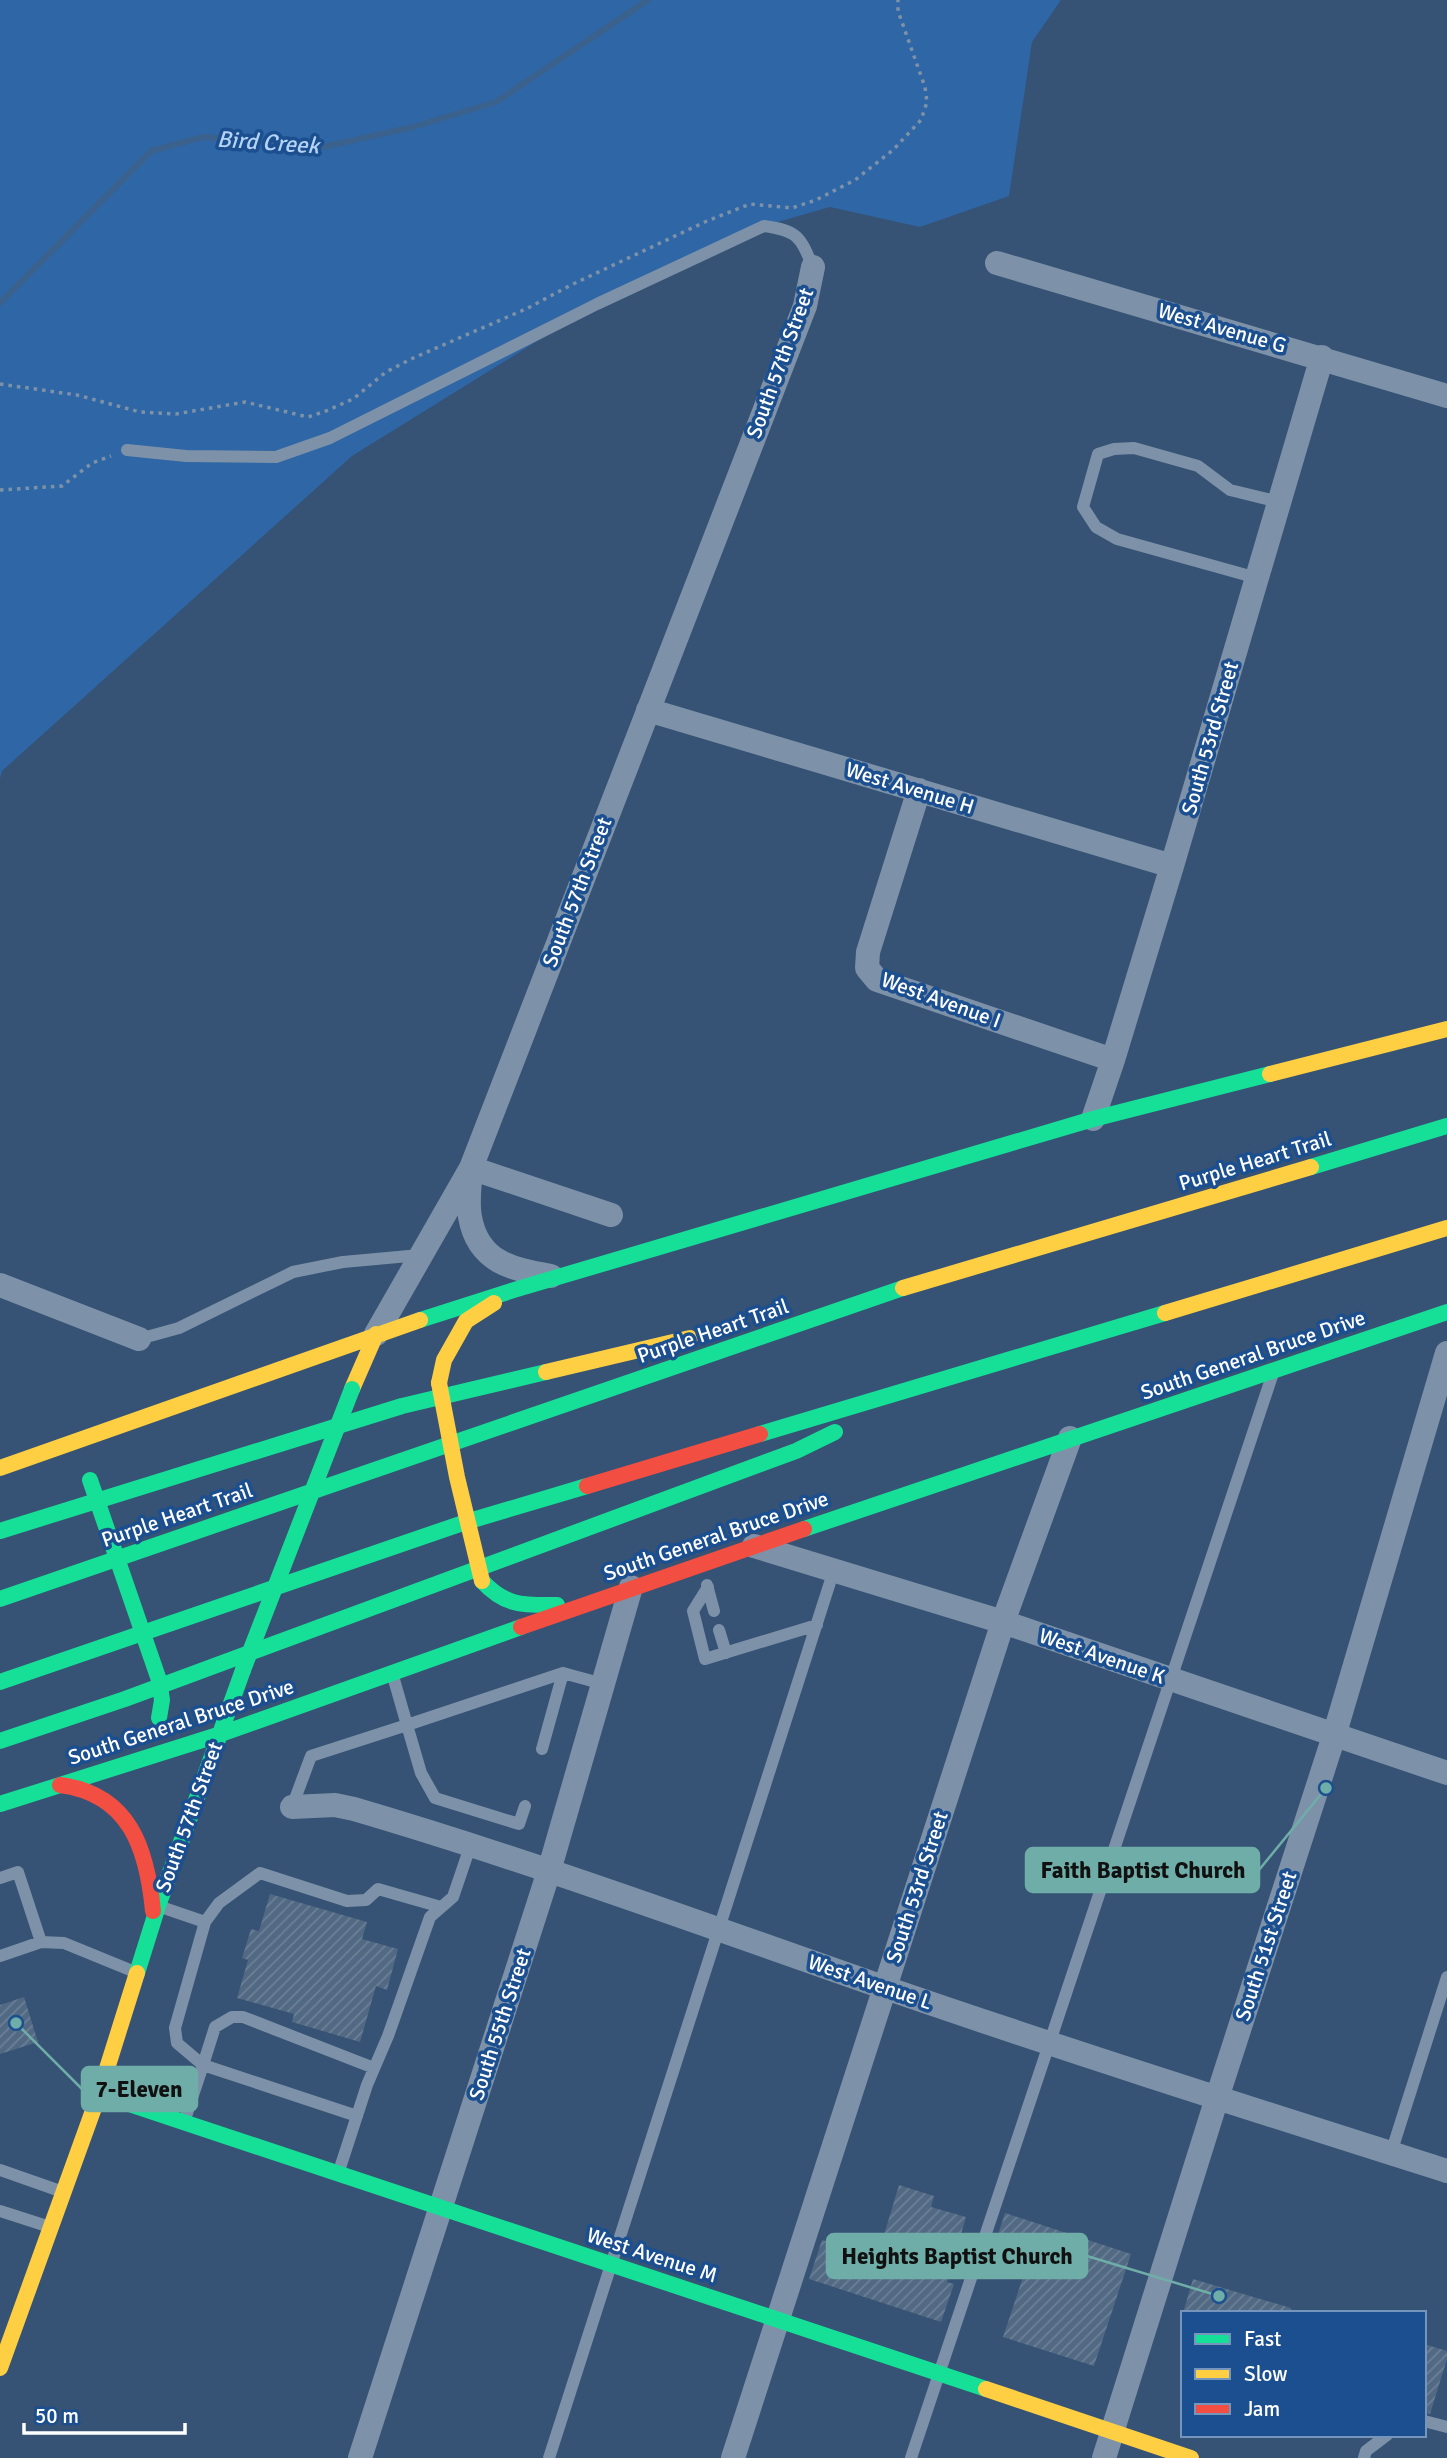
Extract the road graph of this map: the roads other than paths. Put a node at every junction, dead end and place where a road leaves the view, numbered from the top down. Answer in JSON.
{"nodes":[{"id":1,"x":997,"y":263,"type":"dead end"},
{"id":2,"x":813,"y":267,"type":"joint"},
{"id":3,"x":1322,"y":357,"type":"junction"},
{"id":4,"x":1447,"y":396,"type":"edge"},
{"id":5,"x":127,"y":450,"type":"road end"},
{"id":6,"x":1279,"y":502,"type":"junction"},
{"id":7,"x":1257,"y":578,"type":"junction"},
{"id":8,"x":648,"y":710,"type":"junction"},
{"id":9,"x":919,"y":790,"type":"junction"},
{"id":10,"x":1172,"y":866,"type":"junction"},
{"id":11,"x":1447,"y":1029,"type":"edge"},
{"id":12,"x":1113,"y":1060,"type":"junction"},
{"id":13,"x":1093,"y":1119,"type":"junction"},
{"id":14,"x":1447,"y":1126,"type":"edge"},
{"id":15,"x":471,"y":1168,"type":"junction"},
{"id":16,"x":611,"y":1215,"type":"dead end"},
{"id":17,"x":1447,"y":1228,"type":"edge"},
{"id":18,"x":421,"y":1255,"type":"junction"},
{"id":19,"x":560,"y":1278,"type":"junction"},
{"id":20,"x":0,"y":1285,"type":"edge"},
{"id":21,"x":900,"y":1289,"type":"junction"},
{"id":22,"x":514,"y":1290,"type":"junction"},
{"id":23,"x":1447,"y":1312,"type":"edge"},
{"id":24,"x":752,"y":1324,"type":"dead end"},
{"id":25,"x":712,"y":1333,"type":"dead end"},
{"id":26,"x":376,"y":1334,"type":"junction"},
{"id":27,"x":139,"y":1339,"type":"joint"},
{"id":28,"x":1447,"y":1353,"type":"edge"},
{"id":29,"x":1274,"y":1370,"type":"junction"},
{"id":30,"x":937,"y":1381,"type":"junction"},
{"id":31,"x":1070,"y":1438,"type":"junction"},
{"id":32,"x":50,"y":1449,"type":"junction"},
{"id":33,"x":0,"y":1468,"type":"edge"},
{"id":34,"x":0,"y":1531,"type":"edge"},
{"id":35,"x":754,"y":1546,"type":"junction"},
{"id":36,"x":702,"y":1563,"type":"junction"},
{"id":37,"x":834,"y":1570,"type":"junction"},
{"id":38,"x":631,"y":1587,"type":"junction"},
{"id":39,"x":708,"y":1587,"type":"junction"},
{"id":40,"x":0,"y":1599,"type":"edge"},
{"id":41,"x":577,"y":1606,"type":"junction"},
{"id":42,"x":714,"y":1611,"type":"dead end"},
{"id":43,"x":1003,"y":1622,"type":"junction"},
{"id":44,"x":817,"y":1625,"type":"junction"},
{"id":45,"x":719,"y":1630,"type":"dead end"},
{"id":46,"x":726,"y":1653,"type":"junction"},
{"id":47,"x":392,"y":1672,"type":"junction"},
{"id":48,"x":563,"y":1673,"type":"junction"},
{"id":49,"x":1170,"y":1679,"type":"junction"},
{"id":50,"x":0,"y":1682,"type":"edge"},
{"id":51,"x":603,"y":1684,"type":"junction"},
{"id":52,"x":155,"y":1722,"type":"dead end"},
{"id":53,"x":407,"y":1726,"type":"junction"},
{"id":54,"x":218,"y":1735,"type":"junction"},
{"id":55,"x":1334,"y":1736,"type":"junction"},
{"id":56,"x":0,"y":1741,"type":"edge"},
{"id":57,"x":542,"y":1749,"type":"dead end"},
{"id":58,"x":112,"y":1753,"type":"dead end"},
{"id":59,"x":1447,"y":1773,"type":"edge"},
{"id":60,"x":60,"y":1784,"type":"junction"},
{"id":61,"x":0,"y":1804,"type":"edge"},
{"id":62,"x":525,"y":1806,"type":"dead end"},
{"id":63,"x":292,"y":1807,"type":"joint"},
{"id":64,"x":471,"y":1844,"type":"junction"},
{"id":65,"x":549,"y":1871,"type":"junction"},
{"id":66,"x":0,"y":1878,"type":"edge"},
{"id":67,"x":441,"y":1907,"type":"junction"},
{"id":68,"x":155,"y":1912,"type":"junction"},
{"id":69,"x":205,"y":1922,"type":"junction"},
{"id":70,"x":717,"y":1929,"type":"junction"},
{"id":71,"x":41,"y":1942,"type":"junction"},
{"id":72,"x":0,"y":1955,"type":"edge"},
{"id":73,"x":137,"y":1973,"type":"junction"},
{"id":74,"x":1447,"y":1977,"type":"edge"},
{"id":75,"x":884,"y":1987,"type":"junction"},
{"id":76,"x":1049,"y":2042,"type":"junction"},
{"id":77,"x":204,"y":2065,"type":"junction"},
{"id":78,"x":374,"y":2068,"type":"junction"},
{"id":79,"x":99,"y":2094,"type":"junction"},
{"id":80,"x":1217,"y":2098,"type":"junction"},
{"id":81,"x":357,"y":2116,"type":"junction"},
{"id":82,"x":184,"y":2122,"type":"junction"},
{"id":83,"x":1391,"y":2153,"type":"junction"},
{"id":84,"x":0,"y":2170,"type":"edge"},
{"id":85,"x":1447,"y":2171,"type":"edge"},
{"id":86,"x":338,"y":2174,"type":"junction"},
{"id":87,"x":63,"y":2192,"type":"junction"},
{"id":88,"x":441,"y":2208,"type":"junction"},
{"id":89,"x":0,"y":2211,"type":"edge"},
{"id":90,"x":51,"y":2228,"type":"junction"},
{"id":91,"x":611,"y":2264,"type":"junction"},
{"id":92,"x":779,"y":2319,"type":"junction"},
{"id":93,"x":0,"y":2368,"type":"edge"},
{"id":94,"x":939,"y":2374,"type":"junction"},
{"id":95,"x":1426,"y":2422,"type":"edge"},
{"id":96,"x":1447,"y":2427,"type":"edge"},
{"id":97,"x":1113,"y":2432,"type":"junction"},
{"id":98,"x":1384,"y":2437,"type":"edge"},
{"id":99,"x":360,"y":2458,"type":"edge"},
{"id":100,"x":549,"y":2458,"type":"edge"},
{"id":101,"x":733,"y":2458,"type":"edge"},
{"id":102,"x":911,"y":2458,"type":"edge"},
{"id":103,"x":1104,"y":2458,"type":"edge"},
{"id":104,"x":1191,"y":2458,"type":"edge"},
{"id":105,"x":1364,"y":2458,"type":"edge"}],
"edges":[{"from":1,"to":3,"type":"street","name":"West Avenue G"},
{"from":2,"to":5,"type":"lane","name":"South 57th Street"},
{"from":2,"to":8,"type":"street","name":"South 57th Street"},
{"from":3,"to":4,"type":"street","name":"West Avenue G"},
{"from":3,"to":6,"type":"street","name":"South 53rd Street"},
{"from":6,"to":7,"type":"street","name":"South 53rd Street"},
{"from":6,"to":7,"type":"lane"},
{"from":7,"to":10,"type":"street","name":"South 53rd Street"},
{"from":8,"to":9,"type":"street","name":"West Avenue H"},
{"from":8,"to":15,"type":"street","name":"South 57th Street"},
{"from":9,"to":10,"type":"street","name":"West Avenue H"},
{"from":9,"to":12,"type":"street","name":"West Avenue I"},
{"from":10,"to":12,"type":"street","name":"South 53rd Street"},
{"from":11,"to":13,"type":"main road"},
{"from":12,"to":13,"type":"street","name":"South 53rd Street"},
{"from":13,"to":19,"type":"main road"},
{"from":14,"to":21,"type":"main road","name":"Purple Heart Trail"},
{"from":15,"to":16,"type":"street"},
{"from":15,"to":18,"type":"street","name":"South 57th Street"},
{"from":15,"to":19,"type":"street","name":"South 57th Street"},
{"from":17,"to":30,"type":"main road"},
{"from":18,"to":26,"type":"street","name":"South 57th Street"},
{"from":18,"to":27,"type":"lane"},
{"from":19,"to":22,"type":"main road"},
{"from":20,"to":27,"type":"street"},
{"from":21,"to":24,"type":"main road"},
{"from":21,"to":40,"type":"main road","name":"Purple Heart Trail"},
{"from":22,"to":26,"type":"main road"},
{"from":22,"to":41,"type":"main road","bridge":true},
{"from":23,"to":29,"type":"main road","name":"South General Bruce Drive"},
{"from":25,"to":34,"type":"main road"},
{"from":26,"to":32,"type":"main road"},
{"from":26,"to":54,"type":"main road","name":"South 57th Street","bridge":true},
{"from":28,"to":55,"type":"street","name":"South 51st Street"},
{"from":29,"to":31,"type":"main road","name":"South General Bruce Drive"},
{"from":29,"to":49,"type":"lane"},
{"from":30,"to":50,"type":"main road"},
{"from":30,"to":56,"type":"main road"},
{"from":31,"to":35,"type":"main road","name":"South General Bruce Drive"},
{"from":31,"to":43,"type":"street","name":"South 53rd Street"},
{"from":32,"to":33,"type":"main road"},
{"from":32,"to":52,"type":"main road","bridge":true},
{"from":35,"to":36,"type":"main road","name":"South General Bruce Drive"},
{"from":35,"to":37,"type":"street","name":"West Avenue K"},
{"from":36,"to":38,"type":"main road","name":"South General Bruce Drive"},
{"from":36,"to":39,"type":"lane"},
{"from":37,"to":43,"type":"street","name":"West Avenue K"},
{"from":37,"to":44,"type":"lane"},
{"from":38,"to":41,"type":"main road","name":"South General Bruce Drive"},
{"from":38,"to":51,"type":"street","name":"South 55th Street"},
{"from":39,"to":42,"type":"lane"},
{"from":39,"to":46,"type":"lane"},
{"from":41,"to":47,"type":"main road","name":"South General Bruce Drive"},
{"from":43,"to":49,"type":"street","name":"West Avenue K"},
{"from":43,"to":75,"type":"street","name":"South 53rd Street"},
{"from":44,"to":46,"type":"lane"},
{"from":44,"to":70,"type":"lane"},
{"from":45,"to":46,"type":"lane"},
{"from":47,"to":53,"type":"lane"},
{"from":47,"to":54,"type":"main road","name":"South General Bruce Drive"},
{"from":48,"to":51,"type":"lane"},
{"from":48,"to":53,"type":"lane"},
{"from":48,"to":57,"type":"lane"},
{"from":49,"to":55,"type":"street","name":"West Avenue K"},
{"from":49,"to":76,"type":"lane"},
{"from":51,"to":65,"type":"street","name":"South 55th Street"},
{"from":53,"to":62,"type":"lane"},
{"from":53,"to":63,"type":"lane"},
{"from":54,"to":60,"type":"main road","name":"South General Bruce Drive"},
{"from":54,"to":68,"type":"main road","name":"South 57th Street"},
{"from":55,"to":59,"type":"street","name":"West Avenue K"},
{"from":55,"to":80,"type":"street","name":"South 51st Street"},
{"from":58,"to":60,"type":"main road"},
{"from":60,"to":61,"type":"main road","name":"South General Bruce Drive"},
{"from":60,"to":68,"type":"main road"},
{"from":63,"to":64,"type":"street","name":"West Avenue L"},
{"from":64,"to":65,"type":"street","name":"West Avenue L"},
{"from":64,"to":67,"type":"lane"},
{"from":65,"to":70,"type":"street","name":"West Avenue L"},
{"from":65,"to":88,"type":"street","name":"South 55th Street"},
{"from":66,"to":71,"type":"lane"},
{"from":67,"to":69,"type":"lane"},
{"from":67,"to":78,"type":"lane"},
{"from":68,"to":69,"type":"lane"},
{"from":68,"to":73,"type":"main road","name":"South 57th Street"},
{"from":69,"to":77,"type":"lane"},
{"from":70,"to":75,"type":"street","name":"West Avenue L"},
{"from":70,"to":91,"type":"lane"},
{"from":71,"to":72,"type":"lane"},
{"from":71,"to":73,"type":"lane"},
{"from":73,"to":79,"type":"main road","name":"South 57th Street"},
{"from":74,"to":83,"type":"lane"},
{"from":75,"to":76,"type":"street","name":"West Avenue L"},
{"from":75,"to":92,"type":"street","name":"South 53rd Street"},
{"from":76,"to":80,"type":"street","name":"West Avenue L"},
{"from":76,"to":94,"type":"lane"},
{"from":77,"to":78,"type":"lane"},
{"from":77,"to":81,"type":"lane"},
{"from":77,"to":82,"type":"lane"},
{"from":78,"to":81,"type":"lane"},
{"from":79,"to":82,"type":"main road","name":"West Avenue M"},
{"from":79,"to":87,"type":"main road","name":"South 57th Street"},
{"from":80,"to":83,"type":"street","name":"West Avenue L"},
{"from":80,"to":97,"type":"street","name":"South 51st Street"},
{"from":81,"to":86,"type":"lane"},
{"from":82,"to":86,"type":"main road","name":"West Avenue M"},
{"from":83,"to":85,"type":"street","name":"West Avenue L"},
{"from":84,"to":87,"type":"lane"},
{"from":86,"to":88,"type":"main road","name":"West Avenue M"},
{"from":87,"to":90,"type":"main road","name":"South 57th Street"},
{"from":88,"to":91,"type":"main road","name":"West Avenue M"},
{"from":88,"to":99,"type":"street","name":"South 55th Street"},
{"from":89,"to":90,"type":"lane"},
{"from":90,"to":93,"type":"main road","name":"South 57th Street"},
{"from":91,"to":92,"type":"main road","name":"West Avenue M"},
{"from":91,"to":100,"type":"lane"},
{"from":92,"to":94,"type":"main road","name":"West Avenue M"},
{"from":92,"to":101,"type":"street","name":"South 53rd Street"},
{"from":94,"to":97,"type":"main road","name":"West Avenue M"},
{"from":94,"to":102,"type":"lane"},
{"from":95,"to":96,"type":"lane"},
{"from":97,"to":103,"type":"street","name":"South 51st Street"},
{"from":97,"to":104,"type":"main road","name":"West Avenue M"},
{"from":98,"to":105,"type":"lane"}]}
